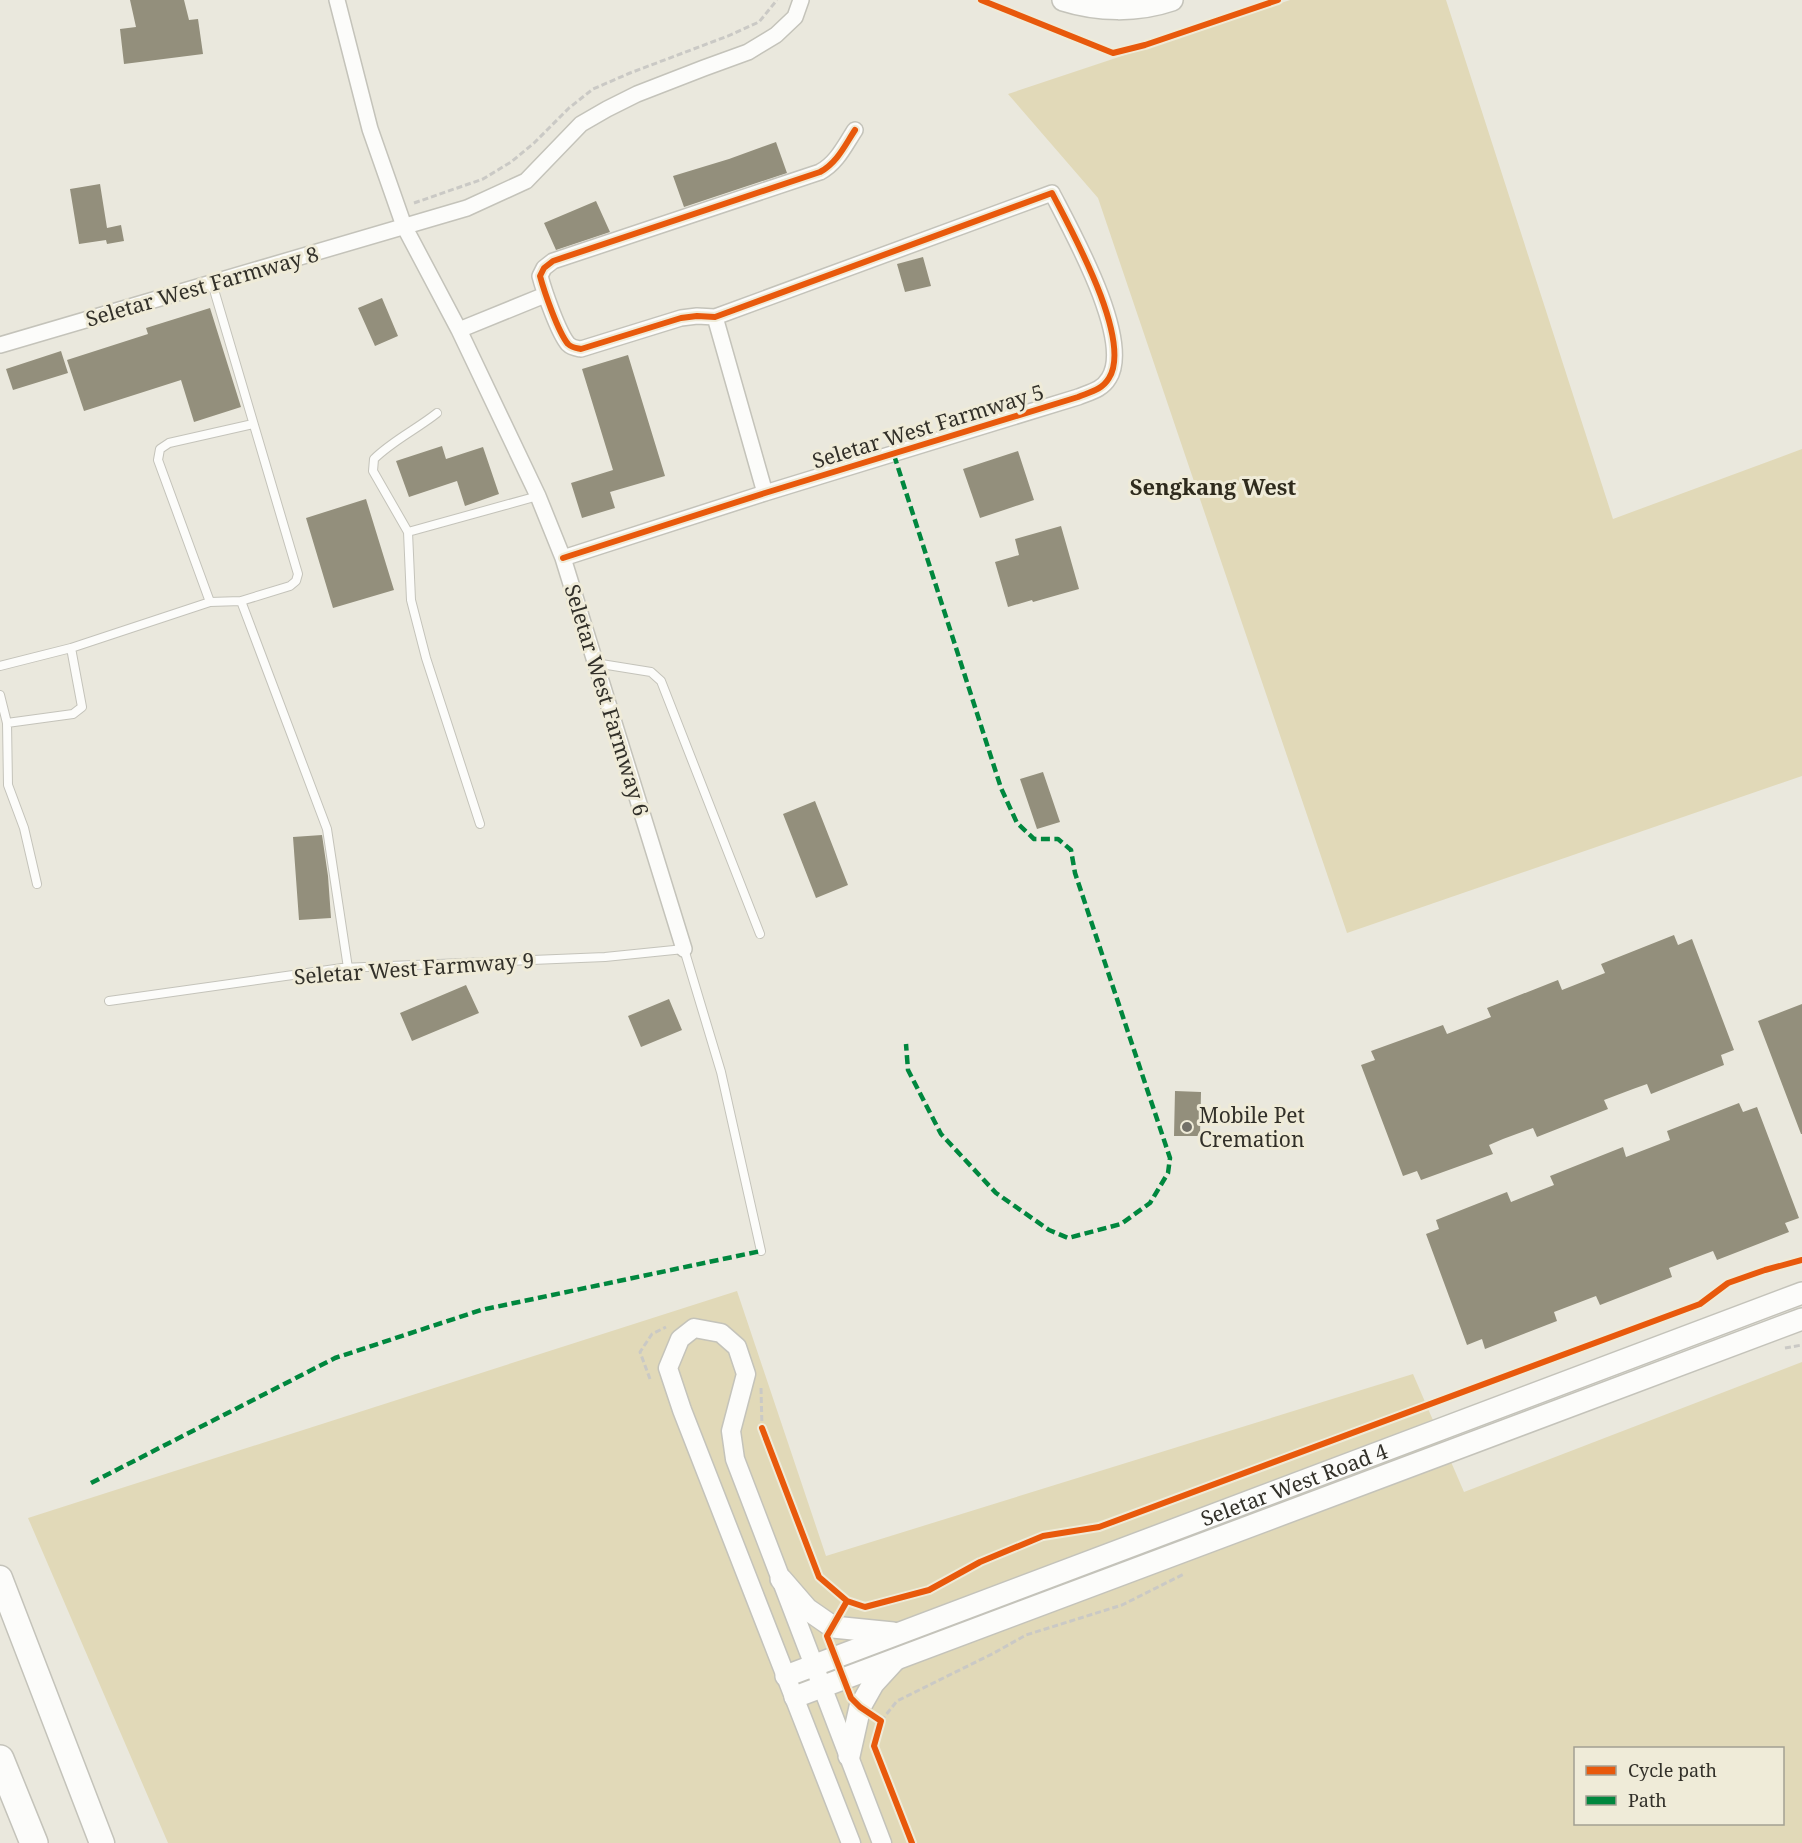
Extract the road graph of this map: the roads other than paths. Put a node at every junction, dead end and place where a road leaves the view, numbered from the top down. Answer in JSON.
{"nodes":[{"id":1,"x":337,"y":0,"type":"edge"},
{"id":2,"x":801,"y":0,"type":"edge"},
{"id":3,"x":1063,"y":0,"type":"edge"},
{"id":4,"x":1172,"y":0,"type":"edge"},
{"id":5,"x":855,"y":130,"type":"dead end"},
{"id":6,"x":404,"y":226,"type":"junction"},
{"id":7,"x":212,"y":284,"type":"junction"},
{"id":8,"x":545,"y":295,"type":"junction"},
{"id":9,"x":715,"y":317,"type":"junction"},
{"id":10,"x":459,"y":330,"type":"junction"},
{"id":11,"x":0,"y":345,"type":"edge"},
{"id":12,"x":437,"y":413,"type":"dead end"},
{"id":13,"x":253,"y":424,"type":"junction"},
{"id":14,"x":765,"y":493,"type":"junction"},
{"id":15,"x":538,"y":496,"type":"junction"},
{"id":16,"x":408,"y":532,"type":"junction"},
{"id":17,"x":563,"y":558,"type":"junction"},
{"id":18,"x":241,"y":601,"type":"junction"},
{"id":19,"x":210,"y":602,"type":"junction"},
{"id":20,"x":70,"y":648,"type":"junction"},
{"id":21,"x":595,"y":663,"type":"junction"},
{"id":22,"x":0,"y":666,"type":"edge"},
{"id":23,"x":0,"y":695,"type":"edge"},
{"id":24,"x":7,"y":723,"type":"junction"},
{"id":25,"x":4,"y":786,"type":"edge"},
{"id":26,"x":480,"y":824,"type":"dead end"},
{"id":27,"x":37,"y":884,"type":"dead end"},
{"id":28,"x":760,"y":934,"type":"dead end"},
{"id":29,"x":684,"y":949,"type":"junction"},
{"id":30,"x":348,"y":968,"type":"junction"},
{"id":31,"x":109,"y":1001,"type":"dead end"},
{"id":32,"x":761,"y":1251,"type":"dead end"},
{"id":33,"x":1802,"y":1293,"type":"edge"},
{"id":34,"x":1802,"y":1318,"type":"edge"},
{"id":35,"x":0,"y":1578,"type":"edge"},
{"id":36,"x":781,"y":1579,"type":"junction"},
{"id":37,"x":895,"y":1633,"type":"junction"},
{"id":38,"x":897,"y":1658,"type":"junction"},
{"id":39,"x":814,"y":1665,"type":"junction"},
{"id":40,"x":786,"y":1676,"type":"junction"},
{"id":41,"x":823,"y":1685,"type":"junction"},
{"id":42,"x":795,"y":1697,"type":"junction"},
{"id":43,"x":849,"y":1756,"type":"junction"},
{"id":44,"x":0,"y":1759,"type":"edge"},
{"id":45,"x":34,"y":1843,"type":"edge"},
{"id":46,"x":102,"y":1843,"type":"edge"},
{"id":47,"x":851,"y":1843,"type":"edge"},
{"id":48,"x":882,"y":1843,"type":"edge"}],
"edges":[{"from":1,"to":6,"type":"street","name":"Seletar West Farmway 6"},
{"from":2,"to":6,"type":"street","name":"Seletar West Farmway 8"},
{"from":3,"to":4,"type":"main road"},
{"from":5,"to":8,"type":"street"},
{"from":6,"to":7,"type":"street","name":"Seletar West Farmway 8"},
{"from":6,"to":10,"type":"street","name":"Seletar West Farmway 6"},
{"from":7,"to":11,"type":"street","name":"Seletar West Farmway 8"},
{"from":7,"to":13,"type":"lane"},
{"from":8,"to":9,"type":"street"},
{"from":8,"to":10,"type":"street"},
{"from":9,"to":14,"type":"street"},
{"from":9,"to":14,"type":"street","name":"Seletar West Farmway 5"},
{"from":10,"to":15,"type":"street","name":"Seletar West Farmway 6"},
{"from":12,"to":16,"type":"lane"},
{"from":13,"to":18,"type":"lane"},
{"from":13,"to":19,"type":"lane"},
{"from":14,"to":17,"type":"street","name":"Seletar West Farmway 5"},
{"from":15,"to":16,"type":"lane"},
{"from":15,"to":17,"type":"street","name":"Seletar West Farmway 6"},
{"from":16,"to":26,"type":"lane"},
{"from":17,"to":21,"type":"street","name":"Seletar West Farmway 6"},
{"from":18,"to":19,"type":"lane"},
{"from":18,"to":30,"type":"lane"},
{"from":19,"to":20,"type":"lane"},
{"from":20,"to":22,"type":"lane"},
{"from":20,"to":24,"type":"lane"},
{"from":21,"to":28,"type":"lane"},
{"from":21,"to":29,"type":"street","name":"Seletar West Farmway 6"},
{"from":23,"to":24,"type":"lane"},
{"from":24,"to":25,"type":"lane"},
{"from":25,"to":27,"type":"lane"},
{"from":29,"to":30,"type":"lane","name":"Seletar West Farmway 9"},
{"from":29,"to":32,"type":"lane","name":"Seletar West Farmway 6"},
{"from":30,"to":31,"type":"lane","name":"Seletar West Farmway 9"},
{"from":33,"to":37,"type":"main road","name":"Seletar West Road 4"},
{"from":34,"to":38,"type":"main road","name":"Seletar West Road 4"},
{"from":35,"to":46,"type":"main road"},
{"from":36,"to":37,"type":"main road"},
{"from":36,"to":39,"type":"street"},
{"from":36,"to":40,"type":"street"},
{"from":37,"to":39,"type":"main road","name":"Seletar West Road 4"},
{"from":38,"to":41,"type":"main road","name":"Seletar West Road 4"},
{"from":38,"to":43,"type":"main road"},
{"from":39,"to":40,"type":"main road","name":"Seletar West Road 4"},
{"from":39,"to":41,"type":"street"},
{"from":40,"to":42,"type":"street"},
{"from":41,"to":42,"type":"main road","name":"Seletar West Road 4"},
{"from":41,"to":43,"type":"street"},
{"from":42,"to":47,"type":"street"},
{"from":43,"to":48,"type":"street"},
{"from":44,"to":45,"type":"highway"}]}
